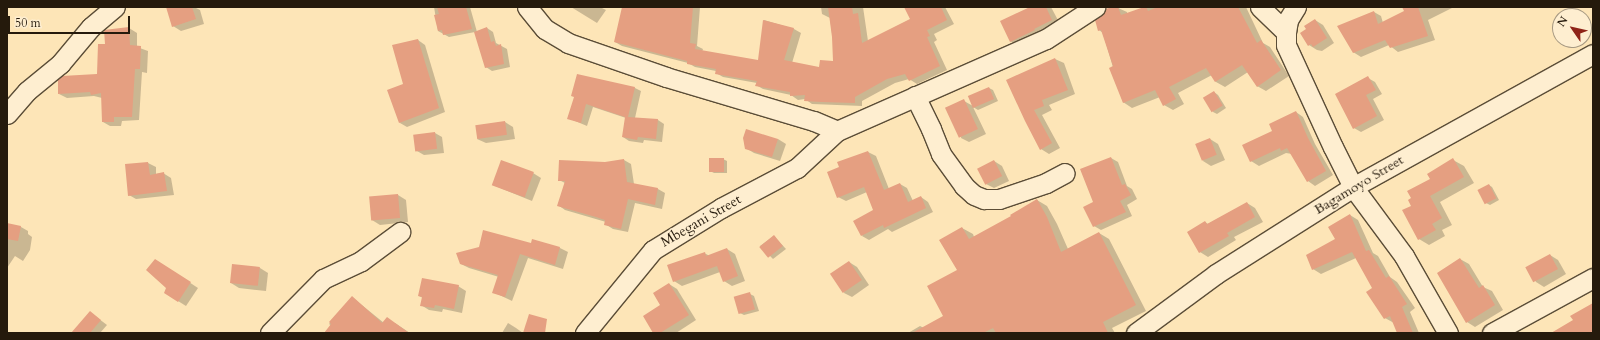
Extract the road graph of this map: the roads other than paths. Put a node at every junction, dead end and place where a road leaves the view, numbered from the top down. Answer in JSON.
{"nodes":[{"id":1,"x":115,"y":7,"type":"edge"},
{"id":2,"x":527,"y":7,"type":"edge"},
{"id":3,"x":1095,"y":7,"type":"edge"},
{"id":4,"x":1260,"y":7,"type":"edge"},
{"id":5,"x":1296,"y":7,"type":"edge"},
{"id":6,"x":1286,"y":32,"type":"junction"},
{"id":7,"x":1593,"y":54,"type":"edge"},
{"id":8,"x":915,"y":96,"type":"junction"},
{"id":9,"x":7,"y":114,"type":"edge"},
{"id":10,"x":837,"y":131,"type":"junction"},
{"id":11,"x":1065,"y":173,"type":"dead end"},
{"id":12,"x":1353,"y":186,"type":"junction"},
{"id":13,"x":400,"y":232,"type":"dead end"},
{"id":14,"x":1593,"y":278,"type":"edge"},
{"id":15,"x":1148,"y":330,"type":"edge"},
{"id":16,"x":270,"y":333,"type":"edge"},
{"id":17,"x":585,"y":333,"type":"edge"},
{"id":18,"x":1448,"y":333,"type":"edge"},
{"id":19,"x":1492,"y":333,"type":"edge"}],
"edges":[{"from":1,"to":9,"type":"street"},
{"from":2,"to":10,"type":"street"},
{"from":3,"to":8,"type":"street","name":"Mbegani Street"},
{"from":4,"to":6,"type":"street"},
{"from":5,"to":6,"type":"street"},
{"from":6,"to":12,"type":"street"},
{"from":7,"to":12,"type":"street","name":"Bagamoyo Street"},
{"from":8,"to":10,"type":"street","name":"Mbegani Street"},
{"from":8,"to":11,"type":"street"},
{"from":10,"to":17,"type":"street","name":"Mbegani Street"},
{"from":12,"to":15,"type":"street","name":"Bagamoyo Street"},
{"from":12,"to":18,"type":"street"},
{"from":13,"to":16,"type":"street"},
{"from":14,"to":19,"type":"street"}]}
